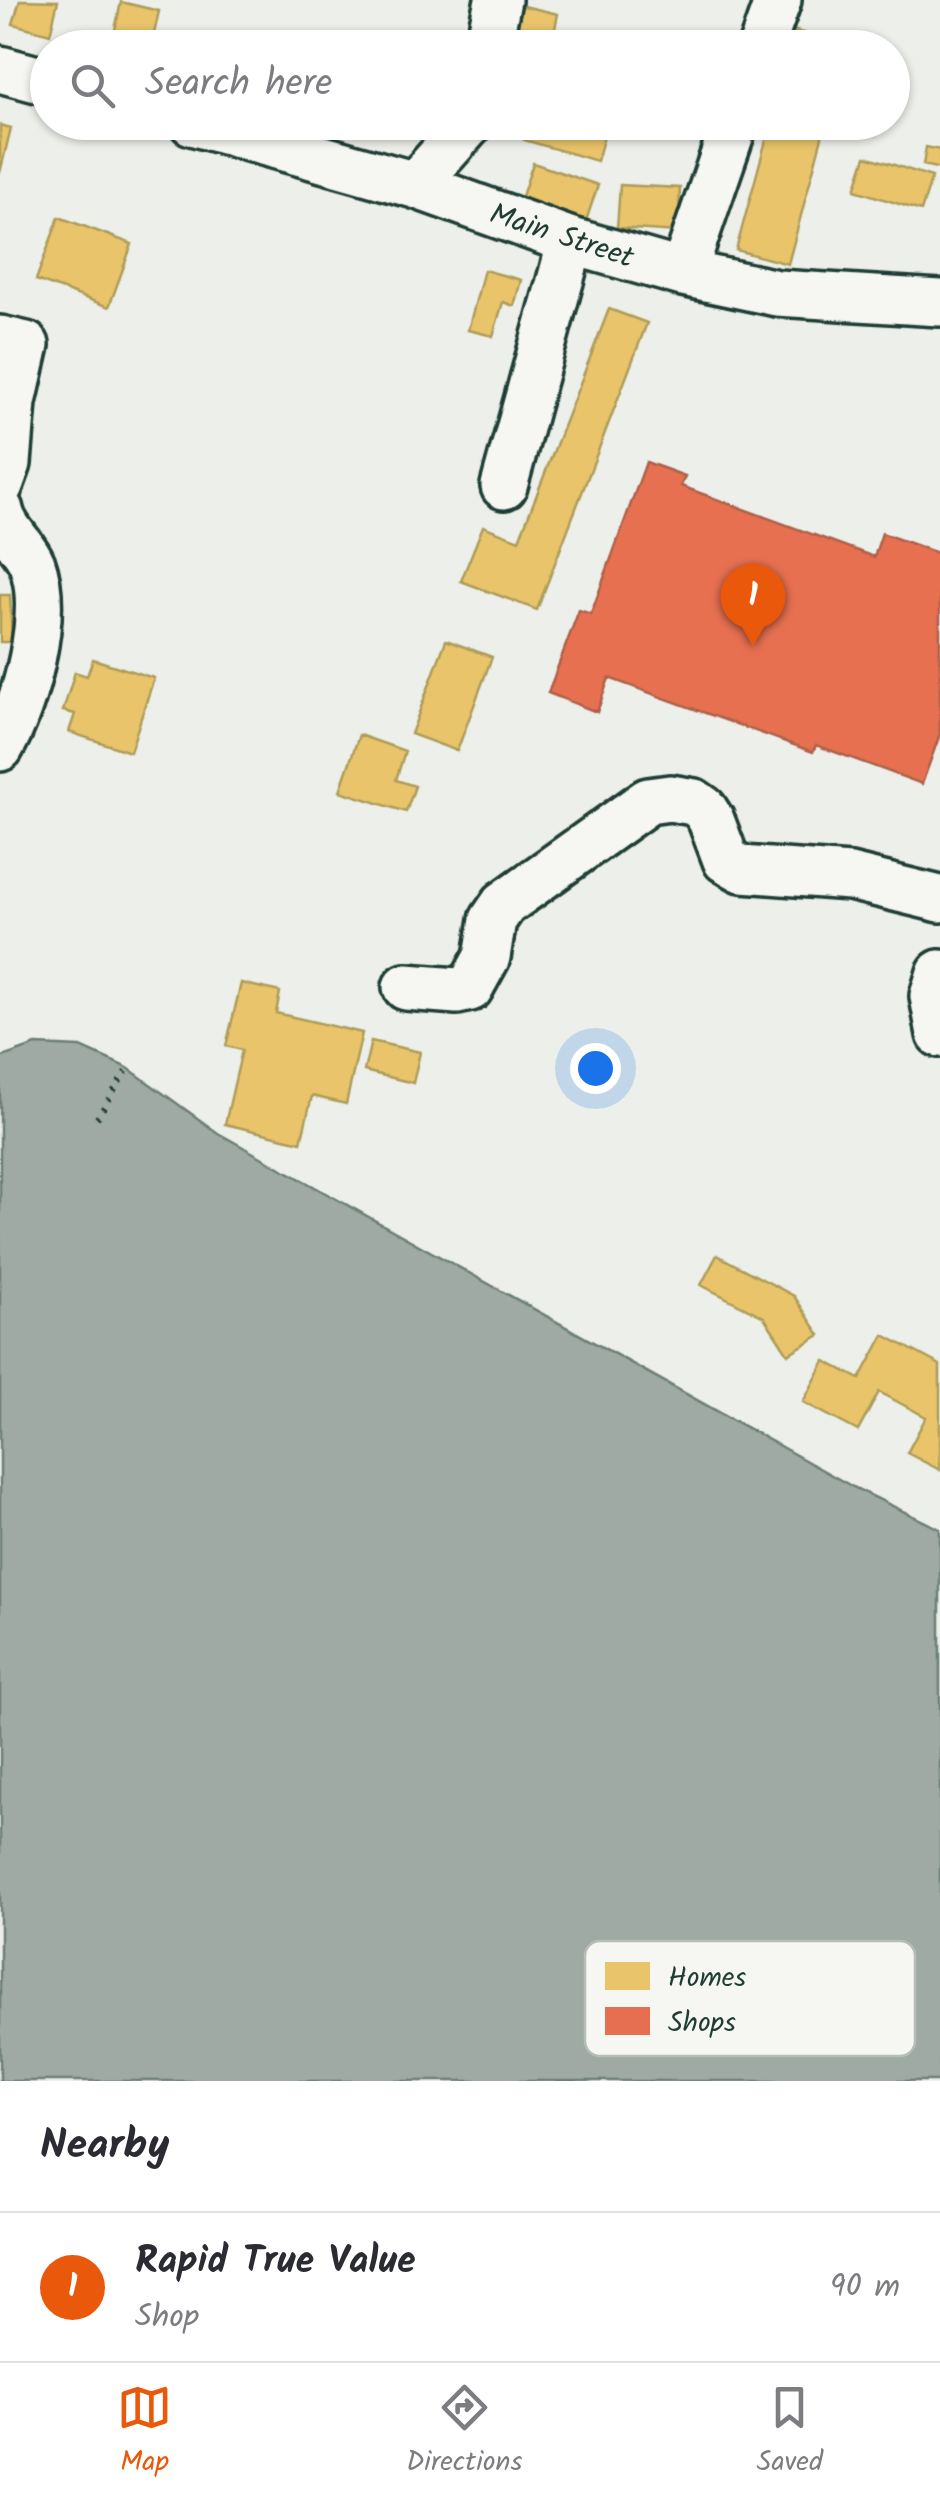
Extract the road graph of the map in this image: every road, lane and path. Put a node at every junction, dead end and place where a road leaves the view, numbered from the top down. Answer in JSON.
{"nodes":[{"id":1,"x":498,"y":0,"type":"edge"},
{"id":2,"x":778,"y":0,"type":"edge"},
{"id":3,"x":492,"y":30,"type":"edge"},
{"id":4,"x":767,"y":30,"type":"edge"},
{"id":5,"x":0,"y":69,"type":"edge"},
{"id":6,"x":30,"y":77,"type":"edge"},
{"id":7,"x":257,"y":140,"type":"edge"},
{"id":8,"x":455,"y":140,"type":"edge"},
{"id":9,"x":730,"y":140,"type":"edge"},
{"id":10,"x":415,"y":184,"type":"junction"},
{"id":11,"x":571,"y":240,"type":"junction"},
{"id":12,"x":684,"y":273,"type":"junction"},
{"id":13,"x":940,"y":303,"type":"edge"},
{"id":14,"x":0,"y":338,"type":"edge"},
{"id":15,"x":0,"y":485,"type":"edge"},
{"id":16,"x":504,"y":486,"type":"dead end"},
{"id":17,"x":0,"y":510,"type":"edge"},
{"id":18,"x":0,"y":748,"type":"edge"},
{"id":19,"x":940,"y":899,"type":"edge"},
{"id":20,"x":940,"y":973,"type":"edge"},
{"id":21,"x":406,"y":987,"type":"dead end"},
{"id":22,"x":940,"y":1034,"type":"edge"},
{"id":23,"x":128,"y":1068,"type":"dead end"},
{"id":24,"x":97,"y":1118,"type":"dead end"}],
"edges":[{"from":1,"to":3,"type":"street"},
{"from":2,"to":4,"type":"street"},
{"from":5,"to":6,"type":"street"},
{"from":7,"to":10,"type":"street","name":"Main Street"},
{"from":8,"to":10,"type":"street"},
{"from":9,"to":12,"type":"street"},
{"from":10,"to":11,"type":"street","name":"Main Street"},
{"from":11,"to":12,"type":"street","name":"Main Street"},
{"from":11,"to":16,"type":"street"},
{"from":12,"to":13,"type":"street","name":"Main Street"},
{"from":14,"to":15,"type":"street"},
{"from":17,"to":18,"type":"street"},
{"from":19,"to":21,"type":"street"},
{"from":20,"to":22,"type":"street"},
{"from":23,"to":24,"type":"path"}]}
